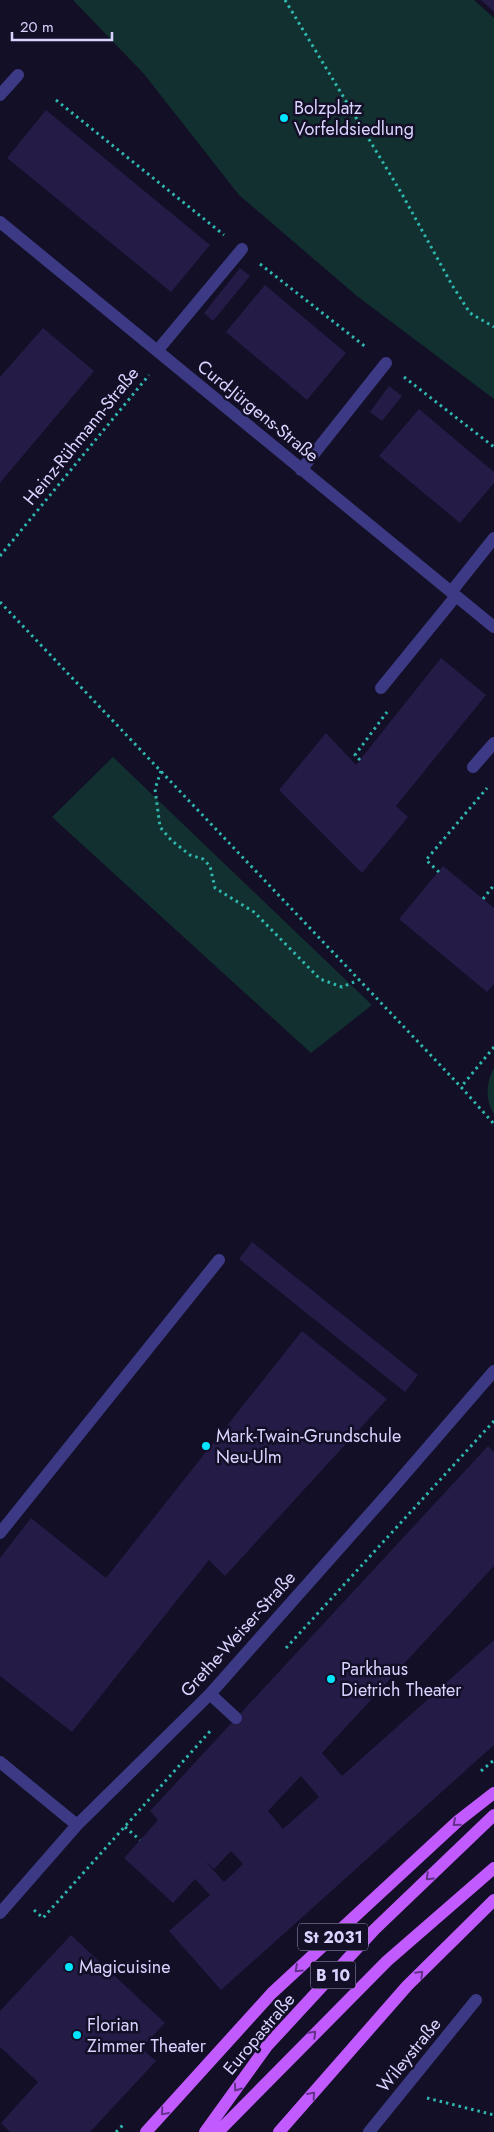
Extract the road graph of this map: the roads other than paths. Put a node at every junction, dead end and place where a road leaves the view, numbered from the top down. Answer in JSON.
{"nodes":[{"id":1,"x":18,"y":75,"type":"dead end"},
{"id":2,"x":0,"y":95,"type":"edge"},
{"id":3,"x":0,"y":222,"type":"edge"},
{"id":4,"x":242,"y":249,"type":"road end"},
{"id":5,"x":160,"y":354,"type":"junction"},
{"id":6,"x":386,"y":362,"type":"road end"},
{"id":7,"x":301,"y":470,"type":"junction"},
{"id":8,"x":494,"y":538,"type":"edge"},
{"id":9,"x":453,"y":594,"type":"junction"},
{"id":10,"x":494,"y":627,"type":"edge"},
{"id":11,"x":381,"y":688,"type":"dead end"},
{"id":12,"x":494,"y":743,"type":"edge"},
{"id":13,"x":473,"y":768,"type":"dead end"},
{"id":14,"x":219,"y":1260,"type":"dead end"},
{"id":15,"x":494,"y":1371,"type":"edge"},
{"id":16,"x":0,"y":1533,"type":"edge"},
{"id":17,"x":210,"y":1694,"type":"junction"},
{"id":18,"x":236,"y":1718,"type":"dead end"},
{"id":19,"x":0,"y":1762,"type":"edge"},
{"id":20,"x":494,"y":1793,"type":"edge"},
{"id":21,"x":494,"y":1815,"type":"edge"},
{"id":22,"x":77,"y":1824,"type":"junction"},
{"id":23,"x":494,"y":1868,"type":"edge"},
{"id":24,"x":494,"y":1900,"type":"edge"},
{"id":25,"x":0,"y":1913,"type":"edge"},
{"id":26,"x":476,"y":2000,"type":"dead end"},
{"id":27,"x":146,"y":2132,"type":"edge"},
{"id":28,"x":205,"y":2132,"type":"edge"},
{"id":29,"x":218,"y":2132,"type":"edge"},
{"id":30,"x":279,"y":2132,"type":"edge"},
{"id":31,"x":369,"y":2132,"type":"edge"}],
"edges":[{"from":1,"to":2,"type":"street"},
{"from":3,"to":5,"type":"street","name":"Curd-Jürgens-Straße"},
{"from":4,"to":5,"type":"street"},
{"from":5,"to":7,"type":"street","name":"Curd-Jürgens-Straße"},
{"from":6,"to":7,"type":"street"},
{"from":7,"to":9,"type":"street","name":"Curd-Jürgens-Straße"},
{"from":8,"to":9,"type":"street"},
{"from":9,"to":10,"type":"street","name":"Curd-Jürgens-Straße"},
{"from":9,"to":11,"type":"street"},
{"from":12,"to":13,"type":"street"},
{"from":14,"to":16,"type":"street"},
{"from":15,"to":17,"type":"street","name":"Grethe-Weiser-Straße"},
{"from":17,"to":18,"type":"street"},
{"from":17,"to":22,"type":"street","name":"Grethe-Weiser-Straße"},
{"from":19,"to":22,"type":"street"},
{"from":20,"to":27,"type":"main road","number":"St 2031","one_way":true},
{"from":21,"to":28,"type":"main road","name":"Europastraße","number":"B 10","one_way":true},
{"from":22,"to":25,"type":"street","name":"Grethe-Weiser-Straße"},
{"from":29,"to":23,"type":"main road","name":"Europastraße","number":"B 10","one_way":true},
{"from":30,"to":24,"type":"main road","one_way":true},
{"from":26,"to":31,"type":"street","name":"Wileystraße"}]}
